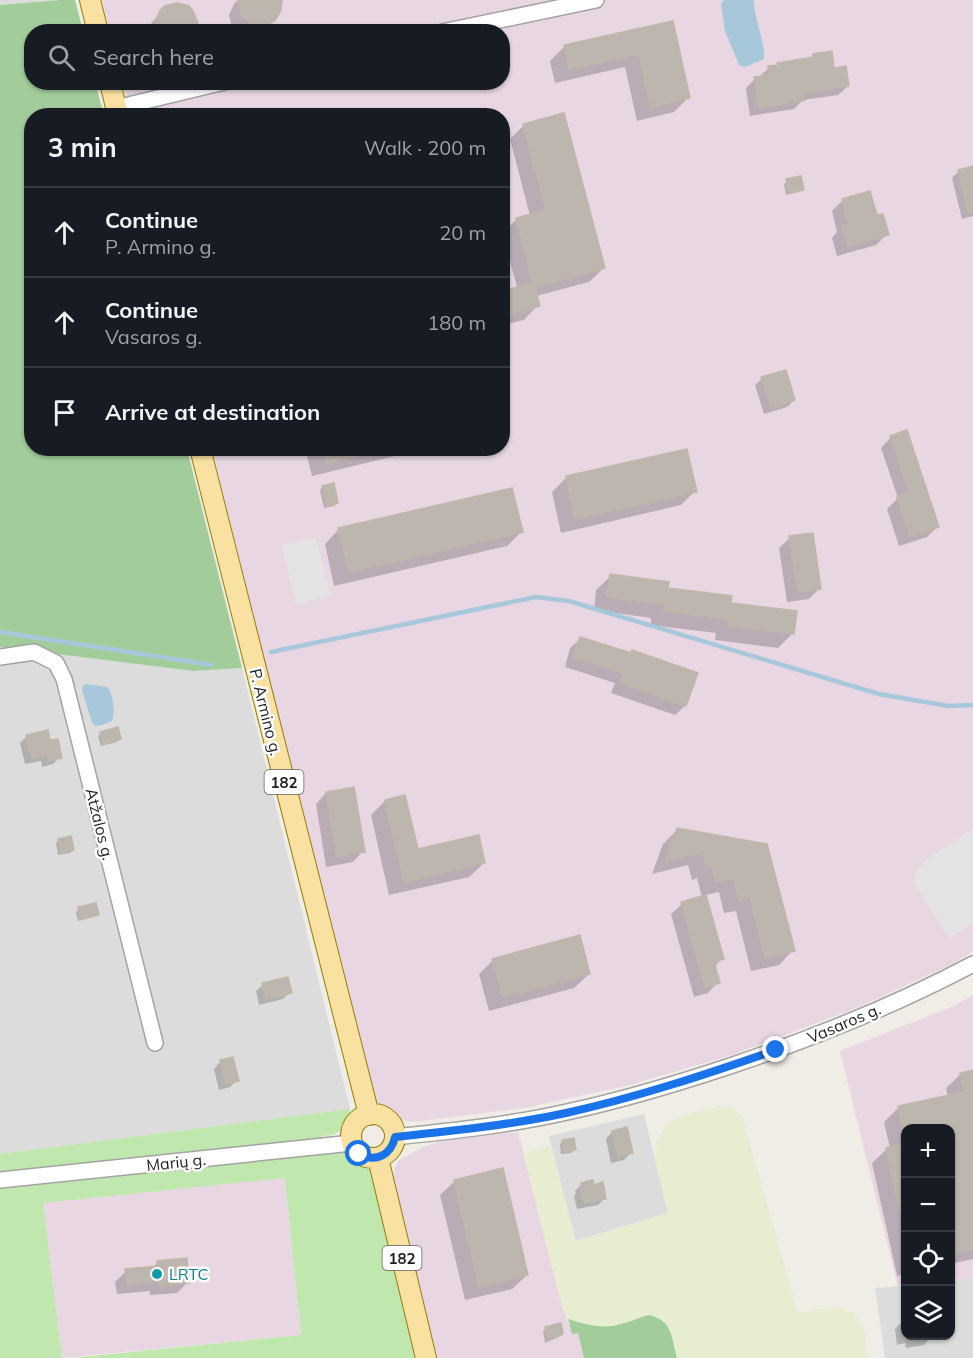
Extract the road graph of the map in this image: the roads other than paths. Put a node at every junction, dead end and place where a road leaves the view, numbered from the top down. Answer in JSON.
{"nodes":[{"id":1,"x":90,"y":0,"type":"edge"},
{"id":2,"x":596,"y":0,"type":"edge"},
{"id":3,"x":96,"y":24,"type":"edge"},
{"id":4,"x":480,"y":24,"type":"edge"},
{"id":5,"x":112,"y":90,"type":"edge"},
{"id":6,"x":195,"y":90,"type":"edge"},
{"id":7,"x":116,"y":108,"type":"edge"},
{"id":8,"x":131,"y":108,"type":"edge"},
{"id":9,"x":202,"y":456,"type":"edge"},
{"id":10,"x":0,"y":657,"type":"edge"},
{"id":11,"x":973,"y":964,"type":"edge"},
{"id":12,"x":155,"y":1043,"type":"dead end"},
{"id":13,"x":369,"y":1115,"type":"junction"},
{"id":14,"x":395,"y":1137,"type":"junction"},
{"id":15,"x":352,"y":1143,"type":"junction"},
{"id":16,"x":378,"y":1158,"type":"junction"},
{"id":17,"x":1,"y":1176,"type":"edge"},
{"id":18,"x":426,"y":1358,"type":"edge"}],
"edges":[{"from":1,"to":3,"type":"main road"},
{"from":2,"to":4,"type":"street"},
{"from":5,"to":7,"type":"main road"},
{"from":6,"to":8,"type":"street"},
{"from":9,"to":13,"type":"main road","name":"P. Armino g.","number":"182"},
{"from":10,"to":12,"type":"street","name":"Atžalos g."},
{"from":11,"to":14,"type":"street","name":"Vasaros g."},
{"from":13,"to":14,"type":"main road"},
{"from":13,"to":15,"type":"main road"},
{"from":14,"to":16,"type":"main road"},
{"from":15,"to":16,"type":"main road"},
{"from":15,"to":17,"type":"street","name":"Marių g."},
{"from":16,"to":18,"type":"main road","number":"182"}]}
